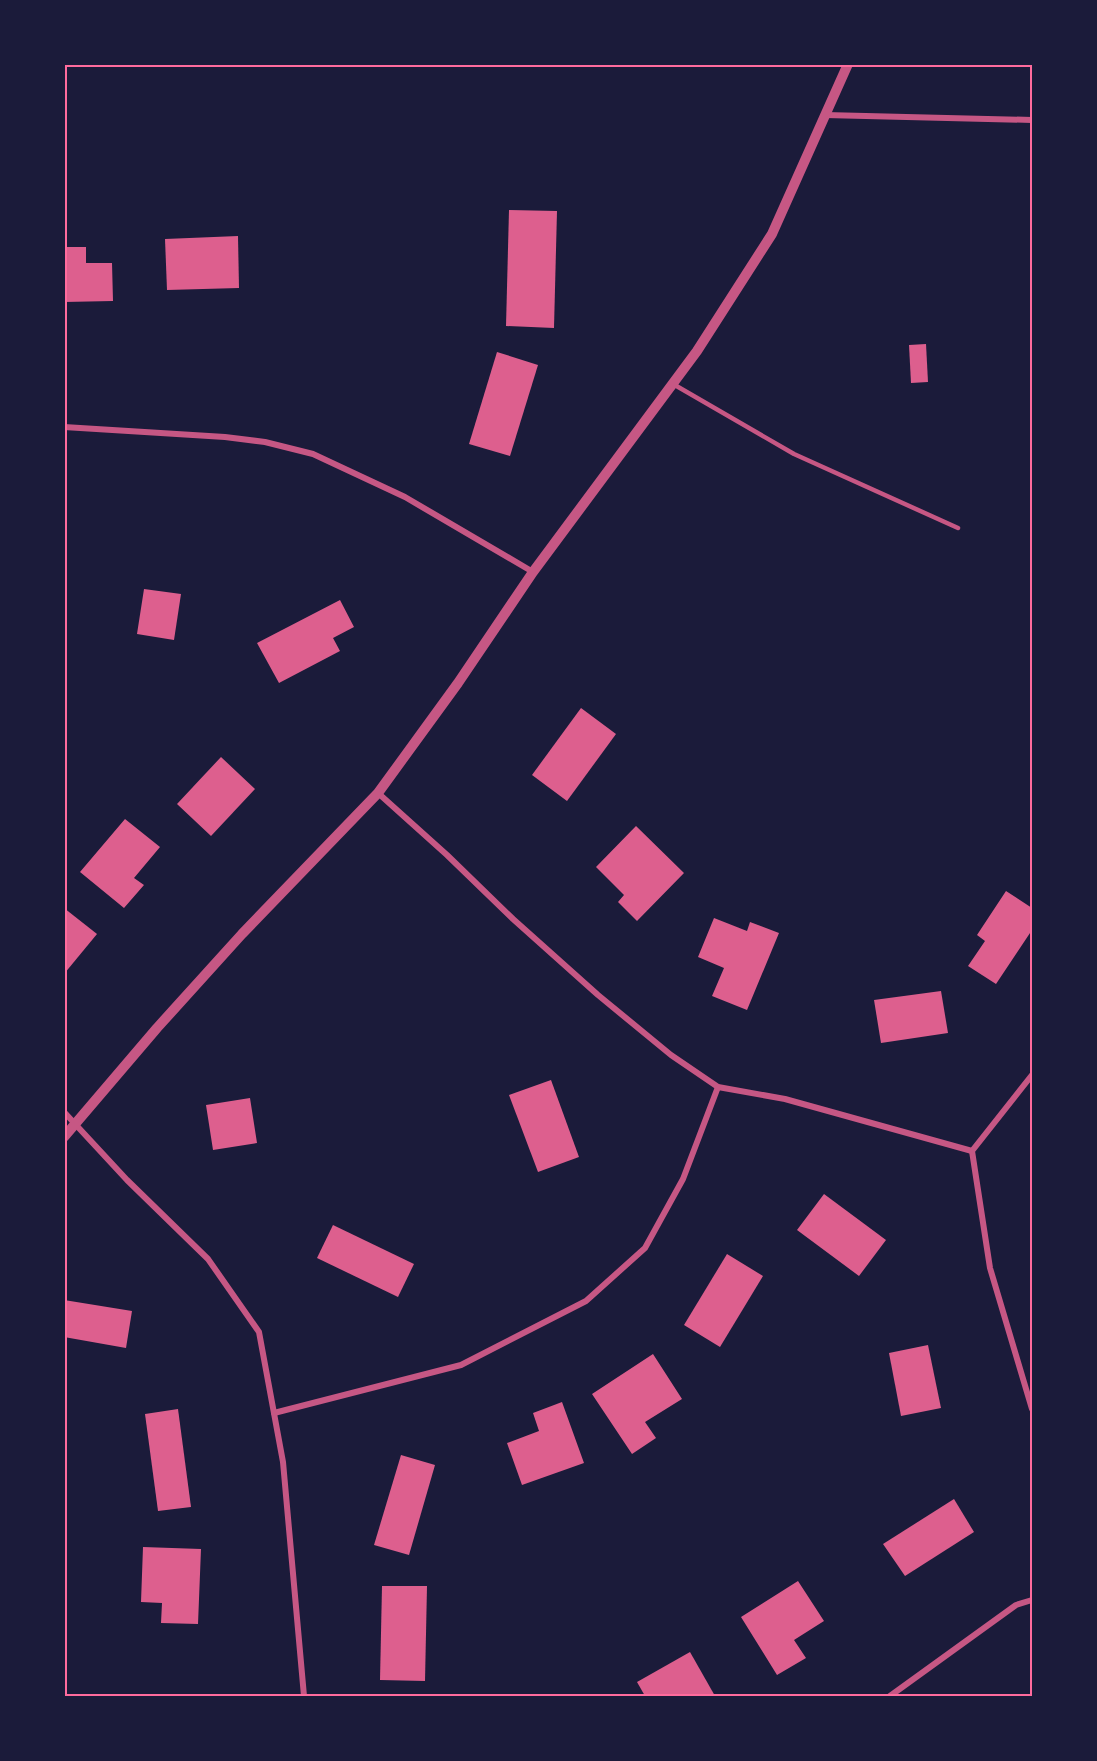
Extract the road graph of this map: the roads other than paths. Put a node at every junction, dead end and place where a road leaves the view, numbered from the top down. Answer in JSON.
{"nodes":[{"id":1,"x":848,"y":64,"type":"edge"},
{"id":2,"x":825,"y":115,"type":"junction"},
{"id":3,"x":1032,"y":120,"type":"edge"},
{"id":4,"x":673,"y":384,"type":"junction"},
{"id":5,"x":64,"y":427,"type":"edge"},
{"id":6,"x":958,"y":528,"type":"dead end"},
{"id":7,"x":532,"y":572,"type":"junction"},
{"id":8,"x":378,"y":793,"type":"junction"},
{"id":9,"x":1032,"y":1075,"type":"edge"},
{"id":10,"x":718,"y":1087,"type":"junction"},
{"id":11,"x":64,"y":1112,"type":"edge"},
{"id":12,"x":76,"y":1123,"type":"junction"},
{"id":13,"x":64,"y":1137,"type":"edge"},
{"id":14,"x":972,"y":1151,"type":"junction"},
{"id":15,"x":1032,"y":1409,"type":"edge"},
{"id":16,"x":274,"y":1413,"type":"junction"},
{"id":17,"x":1032,"y":1600,"type":"edge"},
{"id":18,"x":304,"y":1696,"type":"edge"},
{"id":19,"x":890,"y":1696,"type":"edge"}],
"edges":[{"from":1,"to":2,"type":"street"},
{"from":2,"to":3,"type":"street"},
{"from":2,"to":4,"type":"street"},
{"from":4,"to":6,"type":"lane"},
{"from":4,"to":7,"type":"street"},
{"from":5,"to":7,"type":"street"},
{"from":7,"to":8,"type":"street"},
{"from":8,"to":10,"type":"street"},
{"from":8,"to":12,"type":"street"},
{"from":9,"to":14,"type":"street"},
{"from":10,"to":14,"type":"street"},
{"from":10,"to":16,"type":"street"},
{"from":11,"to":12,"type":"street"},
{"from":12,"to":13,"type":"street"},
{"from":12,"to":16,"type":"street"},
{"from":14,"to":15,"type":"street"},
{"from":16,"to":18,"type":"street"},
{"from":17,"to":19,"type":"street"}]}
